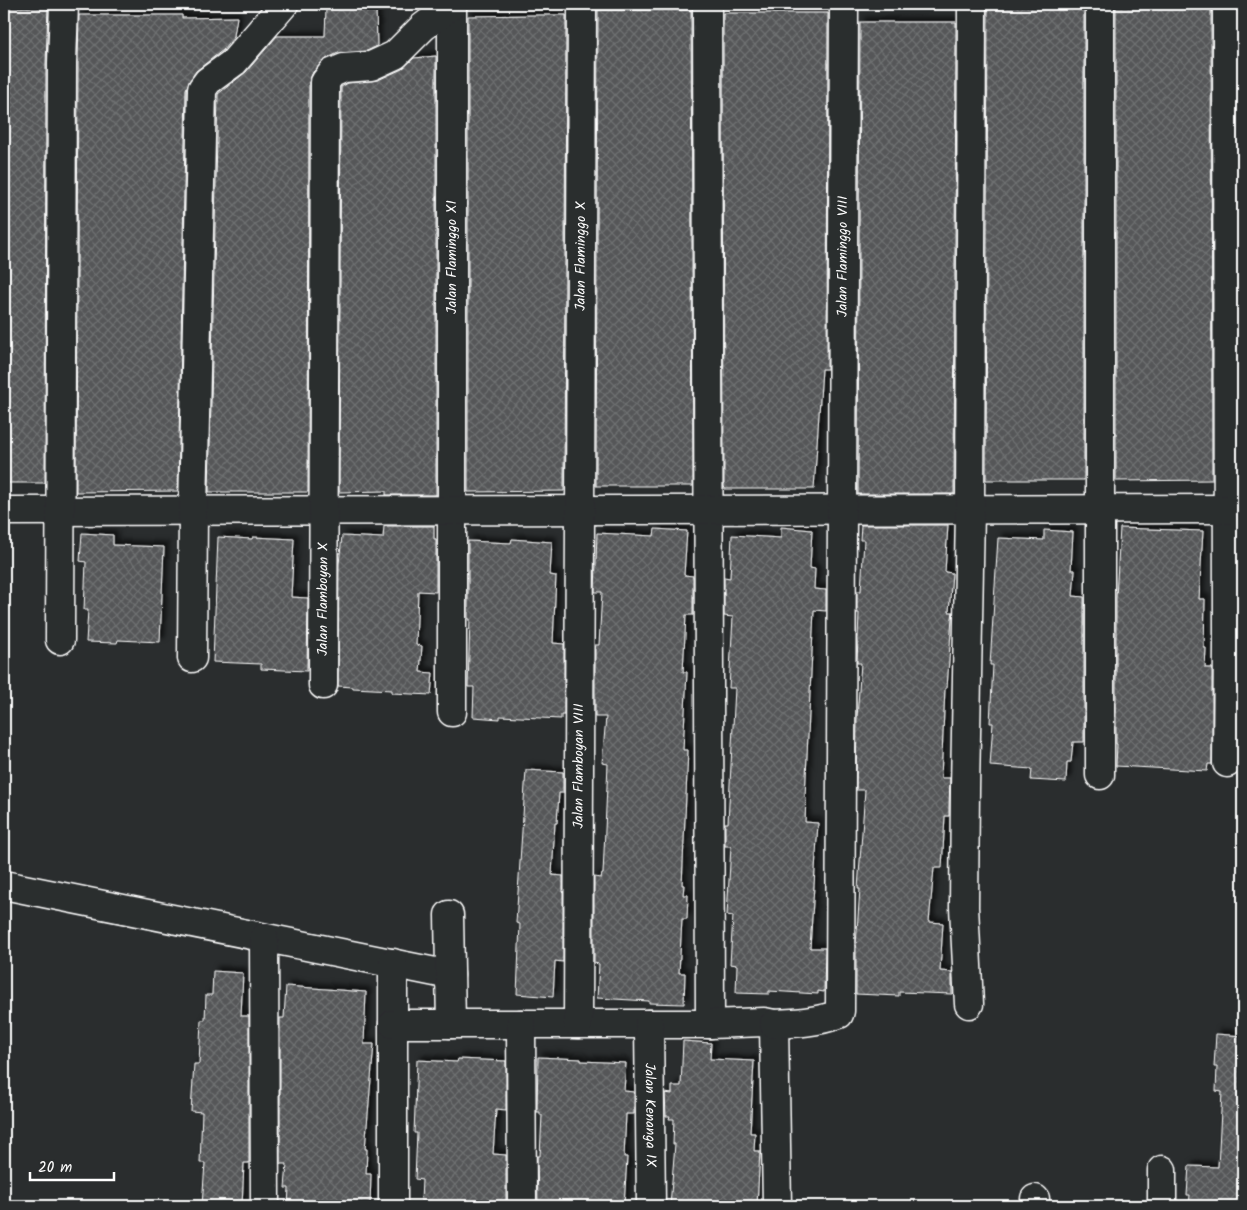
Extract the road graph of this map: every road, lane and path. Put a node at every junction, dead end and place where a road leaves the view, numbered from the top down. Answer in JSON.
{"nodes":[{"id":1,"x":64,"y":4,"type":"edge"},
{"id":2,"x":284,"y":4,"type":"edge"},
{"id":3,"x":452,"y":4,"type":"edge"},
{"id":4,"x":582,"y":4,"type":"edge"},
{"id":5,"x":707,"y":4,"type":"edge"},
{"id":6,"x":844,"y":4,"type":"edge"},
{"id":7,"x":972,"y":4,"type":"edge"},
{"id":8,"x":1100,"y":4,"type":"edge"},
{"id":9,"x":1227,"y":4,"type":"edge"},
{"id":10,"x":1100,"y":509,"type":"junction"},
{"id":11,"x":1235,"y":509,"type":"edge"},
{"id":12,"x":580,"y":510,"type":"junction"},
{"id":13,"x":708,"y":510,"type":"junction"},
{"id":14,"x":842,"y":510,"type":"junction"},
{"id":15,"x":970,"y":510,"type":"junction"},
{"id":16,"x":322,"y":511,"type":"junction"},
{"id":17,"x":452,"y":511,"type":"junction"},
{"id":18,"x":4,"y":512,"type":"edge"},
{"id":19,"x":60,"y":512,"type":"junction"},
{"id":20,"x":193,"y":512,"type":"junction"},
{"id":21,"x":60,"y":640,"type":"dead end"},
{"id":22,"x":192,"y":658,"type":"dead end"},
{"id":23,"x":323,"y":685,"type":"dead end"},
{"id":24,"x":452,"y":712,"type":"dead end"},
{"id":25,"x":1227,"y":763,"type":"dead end"},
{"id":26,"x":1100,"y":775,"type":"dead end"},
{"id":27,"x":4,"y":885,"type":"edge"},
{"id":28,"x":449,"y":915,"type":"dead end"},
{"id":29,"x":264,"y":938,"type":"junction"},
{"id":30,"x":393,"y":963,"type":"junction"},
{"id":31,"x":450,"y":975,"type":"junction"},
{"id":32,"x":969,"y":1004,"type":"dead end"},
{"id":33,"x":393,"y":1024,"type":"junction"},
{"id":34,"x":450,"y":1024,"type":"junction"},
{"id":35,"x":521,"y":1024,"type":"junction"},
{"id":36,"x":578,"y":1024,"type":"junction"},
{"id":37,"x":650,"y":1024,"type":"junction"},
{"id":38,"x":710,"y":1024,"type":"junction"},
{"id":39,"x":774,"y":1024,"type":"junction"},
{"id":40,"x":1162,"y":1170,"type":"dead end"},
{"id":41,"x":265,"y":1206,"type":"edge"},
{"id":42,"x":393,"y":1206,"type":"edge"},
{"id":43,"x":522,"y":1206,"type":"edge"},
{"id":44,"x":651,"y":1206,"type":"edge"},
{"id":45,"x":777,"y":1206,"type":"edge"},
{"id":46,"x":1162,"y":1206,"type":"edge"}],
"edges":[{"from":1,"to":19,"type":"street"},
{"from":2,"to":20,"type":"street"},
{"from":3,"to":16,"type":"street","name":"Jalan Flamboyan X"},
{"from":3,"to":17,"type":"street","name":"Jalan Flaminggo XI"},
{"from":4,"to":12,"type":"street","name":"Jalan Flaminggo X"},
{"from":5,"to":13,"type":"street"},
{"from":6,"to":14,"type":"street","name":"Jalan Flaminggo VIII"},
{"from":7,"to":15,"type":"street"},
{"from":8,"to":10,"type":"street"},
{"from":9,"to":11,"type":"street"},
{"from":10,"to":11,"type":"street"},
{"from":10,"to":15,"type":"street"},
{"from":10,"to":26,"type":"street"},
{"from":11,"to":25,"type":"street"},
{"from":12,"to":13,"type":"street"},
{"from":12,"to":17,"type":"street"},
{"from":12,"to":36,"type":"street","name":"Jalan Flamboyan VIII"},
{"from":13,"to":14,"type":"street"},
{"from":13,"to":38,"type":"street"},
{"from":14,"to":15,"type":"street"},
{"from":14,"to":39,"type":"street","name":"Jalan Flaminggo VIII"},
{"from":15,"to":32,"type":"street"},
{"from":16,"to":17,"type":"street"},
{"from":16,"to":20,"type":"street"},
{"from":16,"to":23,"type":"street","name":"Jalan Flamboyan X"},
{"from":17,"to":24,"type":"street","name":"Jalan Flaminggo XI"},
{"from":18,"to":19,"type":"street"},
{"from":19,"to":20,"type":"street"},
{"from":19,"to":21,"type":"street"},
{"from":20,"to":22,"type":"street"},
{"from":27,"to":29,"type":"street"},
{"from":28,"to":31,"type":"street"},
{"from":29,"to":30,"type":"street"},
{"from":29,"to":41,"type":"street"},
{"from":30,"to":31,"type":"street"},
{"from":30,"to":33,"type":"street"},
{"from":31,"to":34,"type":"street"},
{"from":33,"to":34,"type":"street"},
{"from":33,"to":42,"type":"street"},
{"from":34,"to":35,"type":"street"},
{"from":35,"to":36,"type":"street"},
{"from":35,"to":43,"type":"street"},
{"from":36,"to":37,"type":"street"},
{"from":37,"to":38,"type":"street"},
{"from":37,"to":44,"type":"street","name":"Jalan Kenanga IX"},
{"from":38,"to":39,"type":"street"},
{"from":39,"to":45,"type":"street"},
{"from":40,"to":46,"type":"street"}]}
